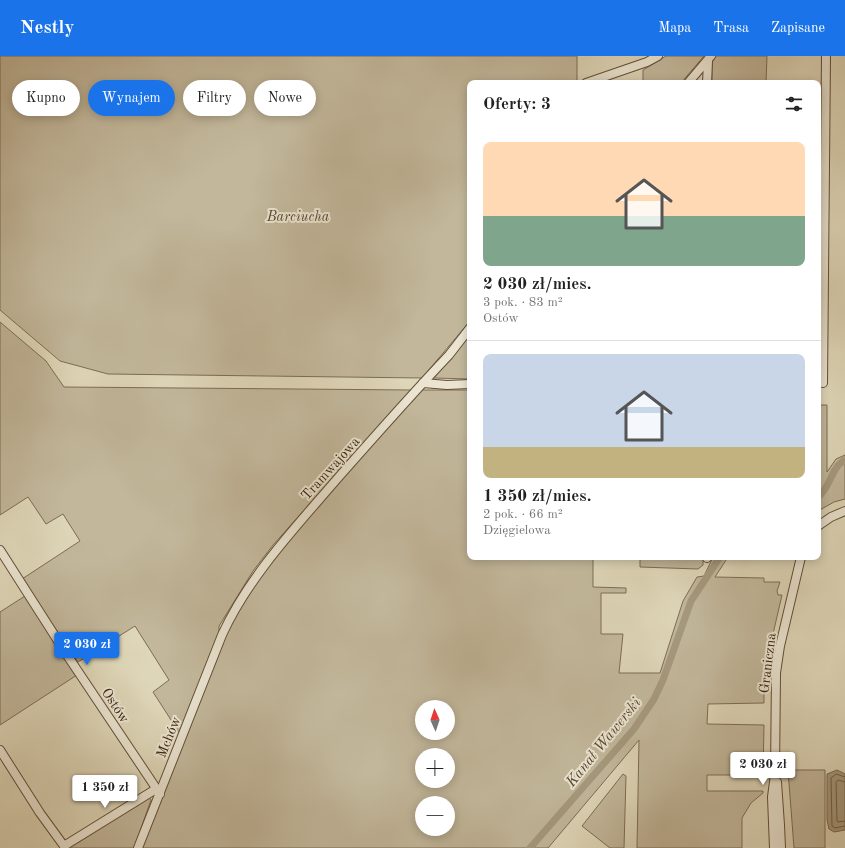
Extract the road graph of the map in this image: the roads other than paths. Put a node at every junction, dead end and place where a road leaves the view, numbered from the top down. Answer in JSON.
{"nodes":[{"id":1,"x":658,"y":56,"type":"edge"},
{"id":2,"x":826,"y":56,"type":"edge"},
{"id":3,"x":709,"y":58,"type":"edge"},
{"id":4,"x":595,"y":80,"type":"edge"},
{"id":5,"x":691,"y":80,"type":"edge"},
{"id":6,"x":707,"y":80,"type":"edge"},
{"id":7,"x":467,"y":332,"type":"edge"},
{"id":8,"x":423,"y":383,"type":"junction"},
{"id":9,"x":823,"y":383,"type":"dead end"},
{"id":10,"x":467,"y":384,"type":"edge"},
{"id":11,"x":845,"y":512,"type":"edge"},
{"id":12,"x":821,"y":524,"type":"edge"},
{"id":13,"x":0,"y":550,"type":"edge"},
{"id":14,"x":800,"y":560,"type":"edge"},
{"id":15,"x":222,"y":635,"type":"joint"},
{"id":16,"x":0,"y":750,"type":"edge"},
{"id":17,"x":775,"y":774,"type":"junction"},
{"id":18,"x":158,"y":791,"type":"junction"},
{"id":19,"x":138,"y":848,"type":"edge"},
{"id":20,"x":774,"y":848,"type":"edge"},
{"id":21,"x":781,"y":848,"type":"edge"}],
"edges":[{"from":1,"to":4,"type":"street"},
{"from":2,"to":9,"type":"street"},
{"from":3,"to":5,"type":"street"},
{"from":3,"to":6,"type":"street"},
{"from":7,"to":8,"type":"street","name":"Tramwajowa"},
{"from":8,"to":10,"type":"street"},
{"from":8,"to":15,"type":"street","name":"Tramwajowa"},
{"from":11,"to":12,"type":"street"},
{"from":13,"to":18,"type":"street","name":"Ostów"},
{"from":14,"to":17,"type":"street","name":"Graniczna"},
{"from":15,"to":18,"type":"street","name":"Mchów"},
{"from":16,"to":18,"type":"street"},
{"from":17,"to":20,"type":"street","name":"Graniczna"},
{"from":17,"to":21,"type":"street","name":"Graniczna"},
{"from":18,"to":19,"type":"street","name":"Mchów"}]}
